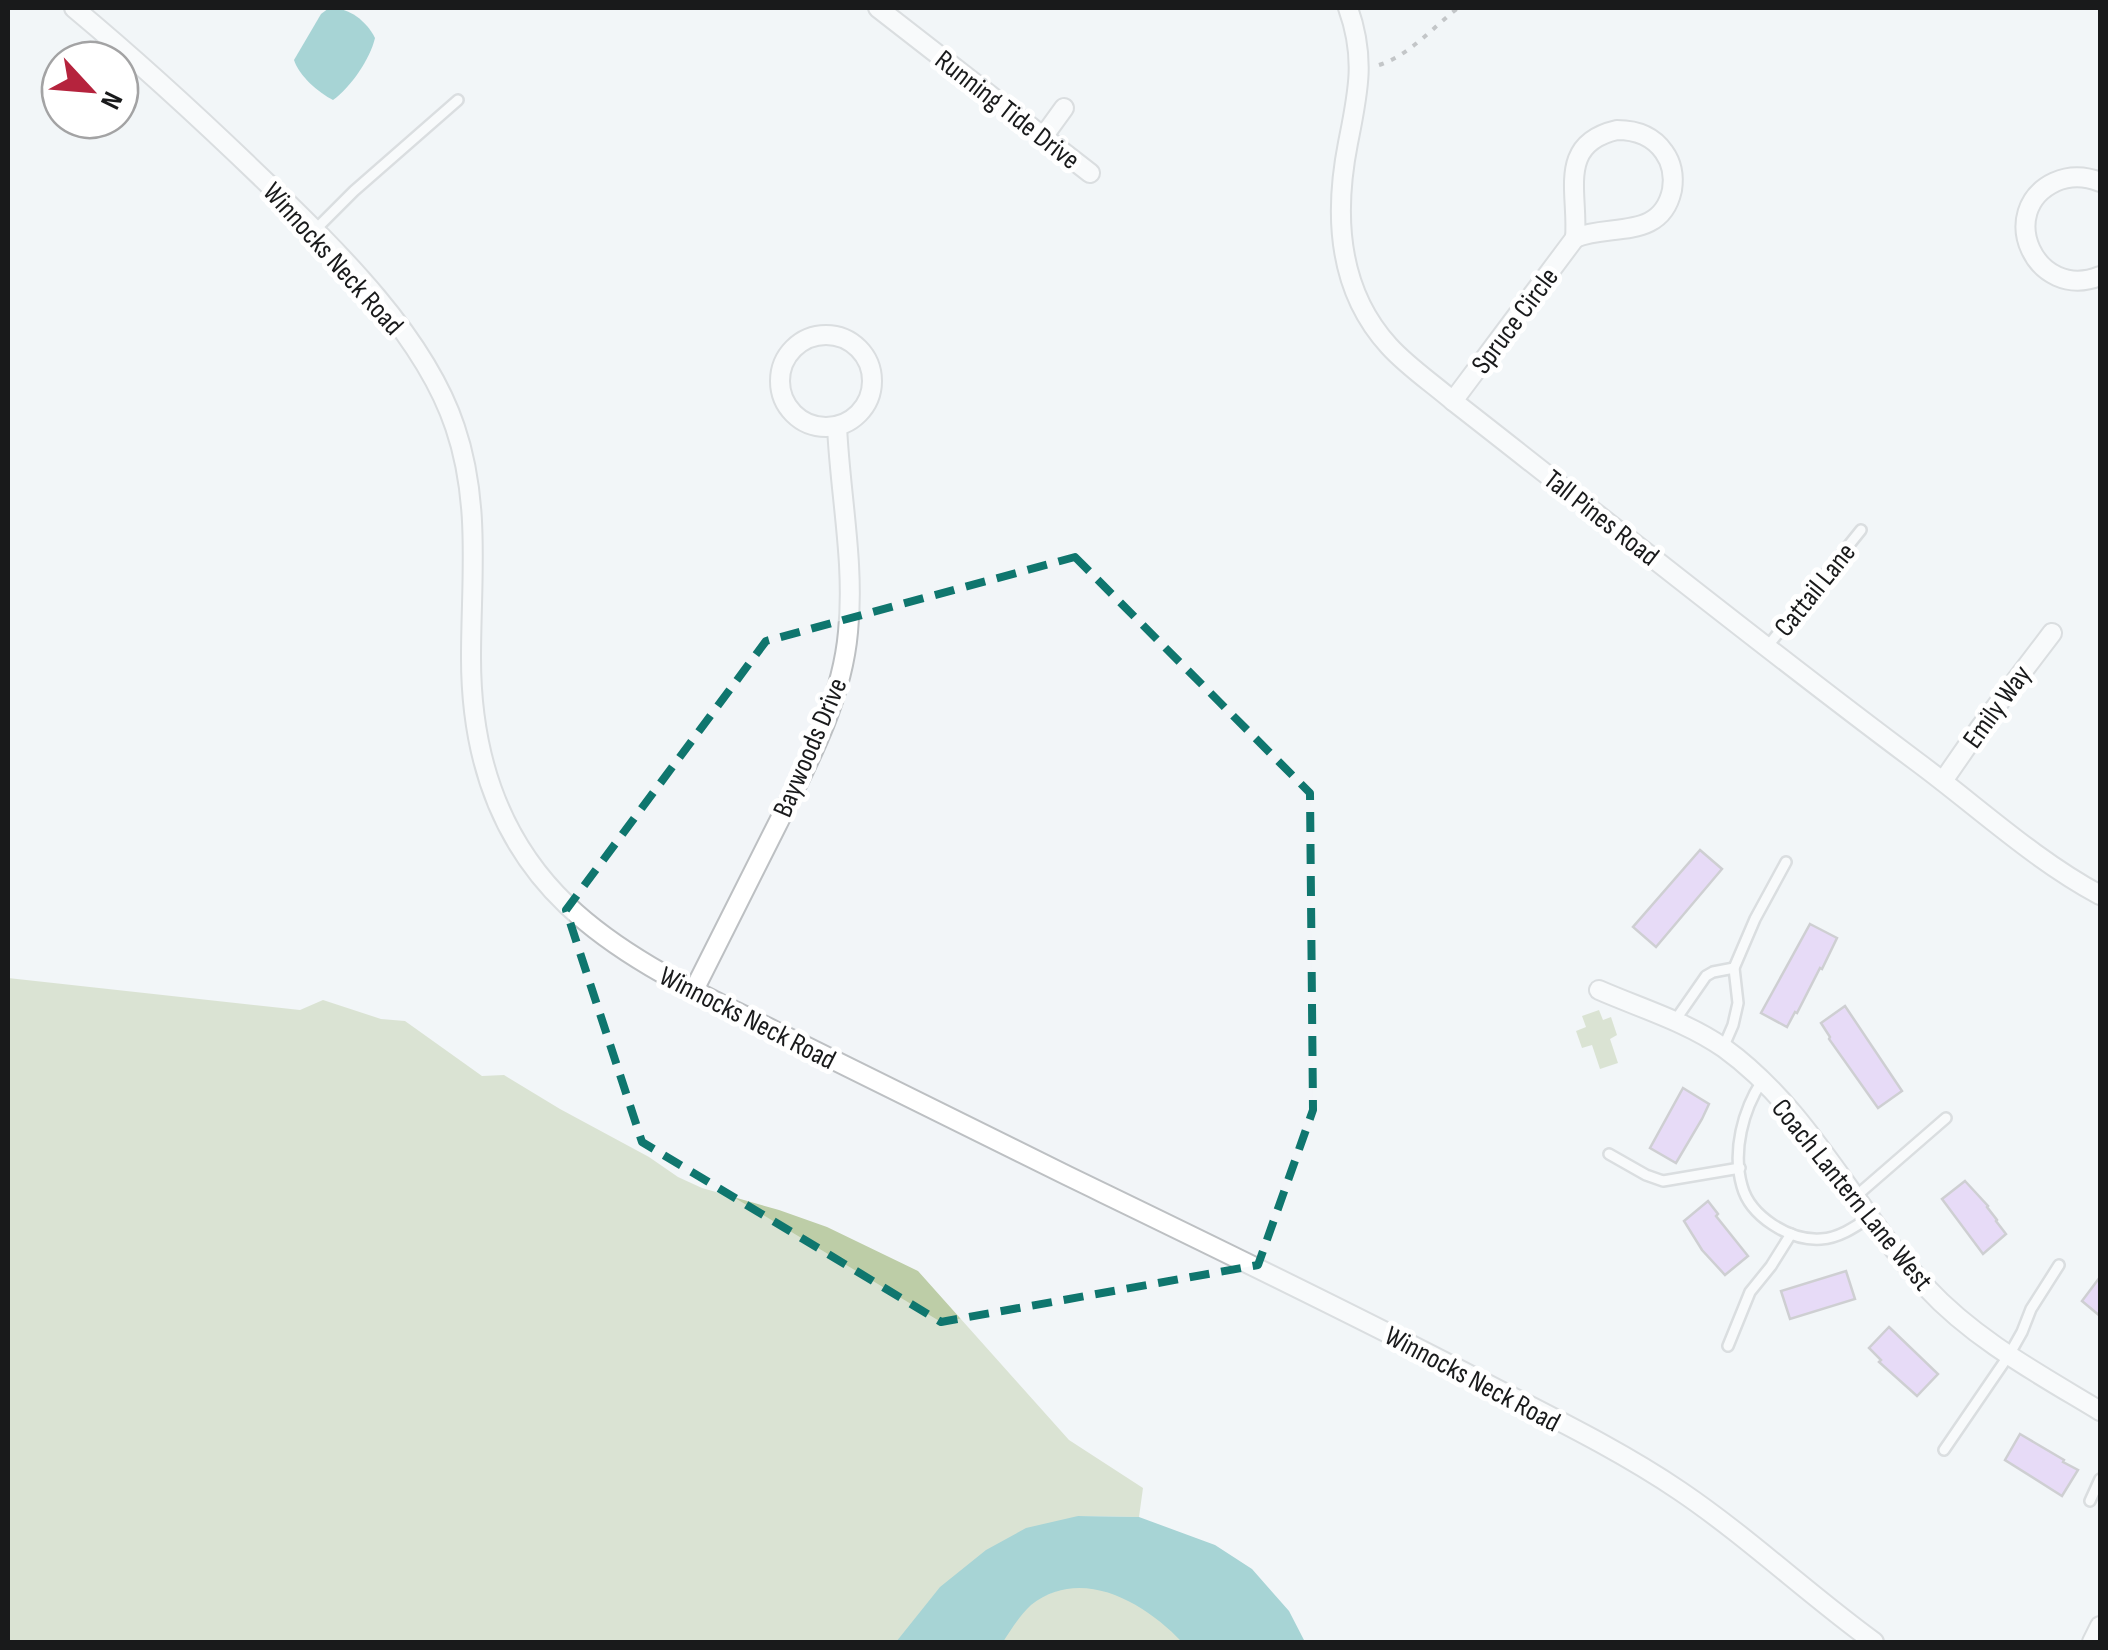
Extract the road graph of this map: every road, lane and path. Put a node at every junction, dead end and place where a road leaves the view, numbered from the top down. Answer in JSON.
{"nodes":[{"id":1,"x":74,"y":8,"type":"edge"},
{"id":2,"x":878,"y":8,"type":"edge"},
{"id":3,"x":1348,"y":8,"type":"edge"},
{"id":4,"x":1458,"y":8,"type":"edge"},
{"id":5,"x":1360,"y":69,"type":"junction"},
{"id":6,"x":458,"y":100,"type":"dead end"},
{"id":7,"x":1064,"y":108,"type":"dead end"},
{"id":8,"x":1043,"y":137,"type":"junction"},
{"id":9,"x":1090,"y":174,"type":"dead end"},
{"id":10,"x":2100,"y":182,"type":"edge"},
{"id":11,"x":315,"y":230,"type":"junction"},
{"id":12,"x":1574,"y":238,"type":"junction"},
{"id":13,"x":2100,"y":276,"type":"edge"},
{"id":14,"x":1452,"y":401,"type":"junction"},
{"id":15,"x":837,"y":426,"type":"junction"},
{"id":16,"x":1861,"y":530,"type":"dead end"},
{"id":17,"x":2052,"y":633,"type":"dead end"},
{"id":18,"x":1768,"y":647,"type":"junction"},
{"id":19,"x":1943,"y":781,"type":"junction"},
{"id":20,"x":1786,"y":862,"type":"dead end"},
{"id":21,"x":2100,"y":895,"type":"edge"},
{"id":22,"x":1734,"y":968,"type":"junction"},
{"id":23,"x":694,"y":990,"type":"junction"},
{"id":24,"x":1599,"y":990,"type":"dead end"},
{"id":25,"x":1674,"y":1022,"type":"junction"},
{"id":26,"x":1723,"y":1048,"type":"junction"},
{"id":27,"x":1762,"y":1081,"type":"junction"},
{"id":28,"x":1946,"y":1118,"type":"dead end"},
{"id":29,"x":1609,"y":1154,"type":"dead end"},
{"id":30,"x":1740,"y":1168,"type":"junction"},
{"id":31,"x":1856,"y":1197,"type":"junction"},
{"id":32,"x":1870,"y":1217,"type":"junction"},
{"id":33,"x":1791,"y":1234,"type":"junction"},
{"id":34,"x":2060,"y":1265,"type":"dead end"},
{"id":35,"x":1728,"y":1346,"type":"dead end"},
{"id":36,"x":2009,"y":1354,"type":"junction"},
{"id":37,"x":2100,"y":1410,"type":"edge"},
{"id":38,"x":1944,"y":1450,"type":"dead end"},
{"id":39,"x":2100,"y":1479,"type":"edge"},
{"id":40,"x":2090,"y":1501,"type":"dead end"},
{"id":41,"x":2100,"y":1626,"type":"edge"},
{"id":42,"x":1874,"y":1642,"type":"edge"},
{"id":43,"x":2092,"y":1642,"type":"edge"}],
"edges":[{"from":1,"to":11,"type":"street","name":"Winnocks Neck Road"},
{"from":2,"to":8,"type":"street","name":"Running Tide Drive"},
{"from":3,"to":5,"type":"street","name":"Tall Pines Road"},
{"from":4,"to":5,"type":"path"},
{"from":5,"to":14,"type":"street","name":"Tall Pines Road"},
{"from":6,"to":11,"type":"lane"},
{"from":7,"to":8,"type":"street"},
{"from":8,"to":9,"type":"street","name":"Running Tide Drive"},
{"from":10,"to":13,"type":"street"},
{"from":11,"to":23,"type":"street","name":"Winnocks Neck Road"},
{"from":12,"to":12,"type":"street","name":"Spruce Circle"},
{"from":12,"to":14,"type":"street","name":"Spruce Circle"},
{"from":14,"to":18,"type":"street","name":"Tall Pines Road"},
{"from":15,"to":15,"type":"street"},
{"from":15,"to":23,"type":"street","name":"Baywoods Drive"},
{"from":16,"to":18,"type":"lane","name":"Cattail Lane"},
{"from":17,"to":19,"type":"street","name":"Emily Way"},
{"from":18,"to":19,"type":"street","name":"Tall Pines Road"},
{"from":19,"to":21,"type":"street","name":"Tall Pines Road"},
{"from":20,"to":22,"type":"lane"},
{"from":22,"to":25,"type":"lane"},
{"from":22,"to":26,"type":"lane"},
{"from":23,"to":42,"type":"street","name":"Winnocks Neck Road"},
{"from":24,"to":25,"type":"street","name":"Coach Lantern Lane West"},
{"from":25,"to":26,"type":"street","name":"Coach Lantern Lane West"},
{"from":26,"to":27,"type":"street","name":"Coach Lantern Lane West"},
{"from":27,"to":30,"type":"lane"},
{"from":27,"to":31,"type":"street","name":"Coach Lantern Lane West"},
{"from":28,"to":31,"type":"lane"},
{"from":29,"to":30,"type":"lane"},
{"from":30,"to":33,"type":"lane"},
{"from":31,"to":32,"type":"street","name":"Coach Lantern Lane West"},
{"from":32,"to":33,"type":"lane"},
{"from":32,"to":36,"type":"street","name":"Coach Lantern Lane West"},
{"from":33,"to":35,"type":"lane"},
{"from":34,"to":36,"type":"lane"},
{"from":36,"to":37,"type":"street","name":"Coach Lantern Lane West"},
{"from":36,"to":38,"type":"lane"},
{"from":39,"to":40,"type":"lane"},
{"from":41,"to":43,"type":"street"}]}
